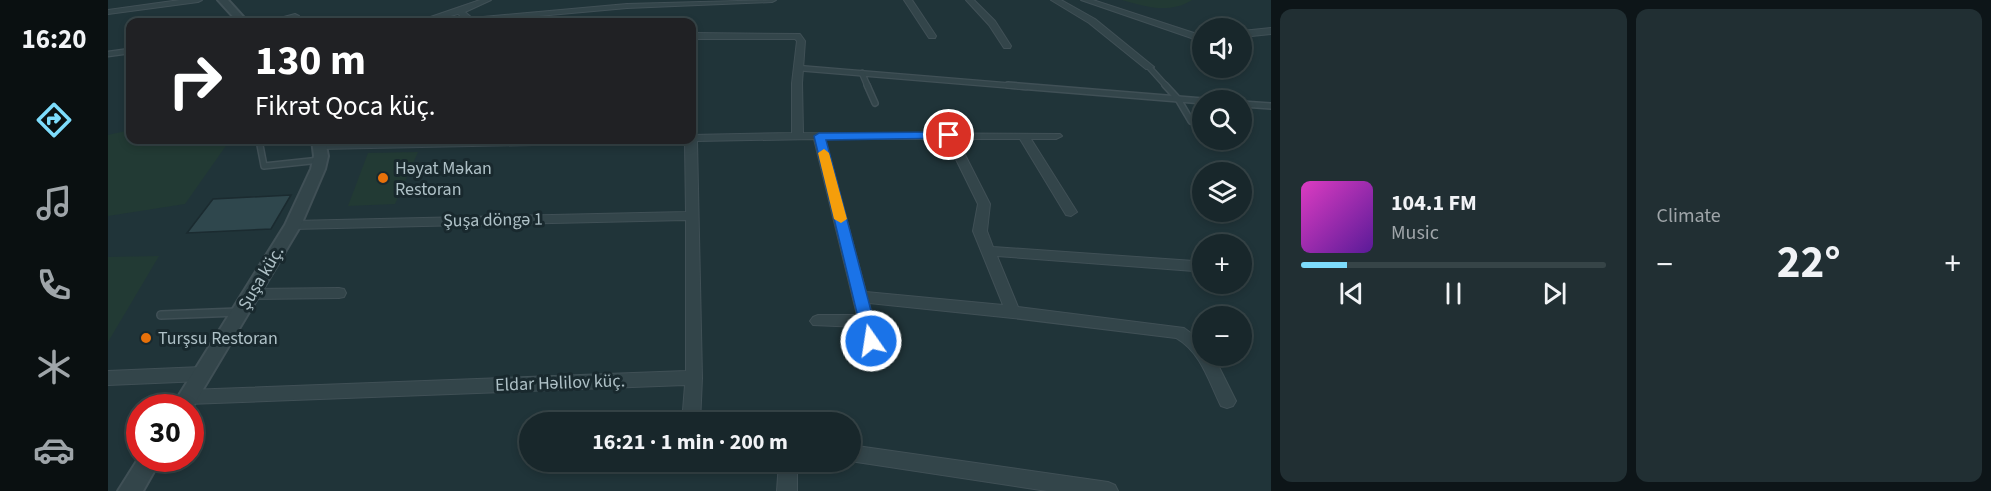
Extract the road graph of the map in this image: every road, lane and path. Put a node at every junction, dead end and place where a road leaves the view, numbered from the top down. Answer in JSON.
{"nodes":[{"id":1,"x":198,"y":0,"type":"edge"},
{"id":2,"x":223,"y":0,"type":"edge"},
{"id":3,"x":488,"y":0,"type":"edge"},
{"id":4,"x":570,"y":0,"type":"edge"},
{"id":5,"x":596,"y":0,"type":"edge"},
{"id":6,"x":772,"y":0,"type":"edge"},
{"id":7,"x":908,"y":0,"type":"edge"},
{"id":8,"x":970,"y":0,"type":"edge"},
{"id":9,"x":1055,"y":0,"type":"edge"},
{"id":10,"x":1085,"y":0,"type":"edge"},
{"id":11,"x":719,"y":1,"type":"edge"},
{"id":12,"x":592,"y":9,"type":"junction"},
{"id":13,"x":459,"y":11,"type":"junction"},
{"id":14,"x":568,"y":11,"type":"junction"},
{"id":15,"x":108,"y":12,"type":"edge"},
{"id":16,"x":295,"y":16,"type":"dead end"},
{"id":17,"x":239,"y":18,"type":"edge"},
{"id":18,"x":286,"y":18,"type":"edge"},
{"id":19,"x":434,"y":18,"type":"edge"},
{"id":20,"x":465,"y":18,"type":"edge"},
{"id":21,"x":497,"y":18,"type":"edge"},
{"id":22,"x":1271,"y":31,"type":"edge"},
{"id":23,"x":1252,"y":33,"type":"edge"},
{"id":24,"x":1192,"y":35,"type":"edge"},
{"id":25,"x":696,"y":36,"type":"edge"},
{"id":26,"x":932,"y":36,"type":"dead end"},
{"id":27,"x":1007,"y":46,"type":"dead end"},
{"id":28,"x":126,"y":52,"type":"edge"},
{"id":29,"x":108,"y":54,"type":"edge"},
{"id":30,"x":1149,"y":67,"type":"joint"},
{"id":31,"x":798,"y":68,"type":"junction"},
{"id":32,"x":862,"y":73,"type":"junction"},
{"id":33,"x":1178,"y":99,"type":"junction"},
{"id":34,"x":1192,"y":100,"type":"edge"},
{"id":35,"x":875,"y":103,"type":"dead end"},
{"id":36,"x":1252,"y":105,"type":"edge"},
{"id":37,"x":1271,"y":106,"type":"edge"},
{"id":38,"x":1191,"y":121,"type":"dead end"},
{"id":39,"x":949,"y":135,"type":"junction"},
{"id":40,"x":798,"y":136,"type":"junction"},
{"id":41,"x":819,"y":136,"type":"junction"},
{"id":42,"x":1023,"y":136,"type":"junction"},
{"id":43,"x":1056,"y":136,"type":"dead end"},
{"id":44,"x":696,"y":140,"type":"edge"},
{"id":45,"x":260,"y":144,"type":"edge"},
{"id":46,"x":394,"y":144,"type":"edge"},
{"id":47,"x":691,"y":144,"type":"edge"},
{"id":48,"x":320,"y":148,"type":"edge"},
{"id":49,"x":1071,"y":212,"type":"dead end"},
{"id":50,"x":692,"y":216,"type":"junction"},
{"id":51,"x":293,"y":225,"type":"junction"},
{"id":52,"x":990,"y":251,"type":"junction"},
{"id":53,"x":1192,"y":266,"type":"edge"},
{"id":54,"x":339,"y":292,"type":"dead end"},
{"id":55,"x":252,"y":294,"type":"junction"},
{"id":56,"x":861,"y":297,"type":"junction"},
{"id":57,"x":241,"y":312,"type":"junction"},
{"id":58,"x":1013,"y":312,"type":"junction"},
{"id":59,"x":161,"y":315,"type":"dead end"},
{"id":60,"x":818,"y":321,"type":"dead end"},
{"id":61,"x":866,"y":321,"type":"junction"},
{"id":62,"x":871,"y":341,"type":"dead end"},
{"id":63,"x":202,"y":374,"type":"junction"},
{"id":64,"x":108,"y":378,"type":"edge"},
{"id":65,"x":694,"y":378,"type":"junction"},
{"id":66,"x":190,"y":394,"type":"edge"},
{"id":67,"x":204,"y":401,"type":"edge"},
{"id":68,"x":1227,"y":401,"type":"dead end"},
{"id":69,"x":692,"y":412,"type":"edge"},
{"id":70,"x":861,"y":455,"type":"edge"},
{"id":71,"x":142,"y":472,"type":"edge"},
{"id":72,"x":788,"y":472,"type":"edge"},
{"id":73,"x":130,"y":491,"type":"edge"},
{"id":74,"x":787,"y":491,"type":"edge"},
{"id":75,"x":1108,"y":491,"type":"edge"}],
"edges":[{"from":1,"to":15,"type":"street"},
{"from":2,"to":17,"type":"street"},
{"from":3,"to":13,"type":"street"},
{"from":4,"to":14,"type":"street"},
{"from":5,"to":12,"type":"street"},
{"from":6,"to":11,"type":"street"},
{"from":7,"to":26,"type":"street"},
{"from":8,"to":27,"type":"street"},
{"from":9,"to":30,"type":"street"},
{"from":10,"to":24,"type":"street"},
{"from":11,"to":12,"type":"street"},
{"from":12,"to":14,"type":"street"},
{"from":13,"to":19,"type":"street"},
{"from":13,"to":20,"type":"street"},
{"from":14,"to":21,"type":"street"},
{"from":16,"to":18,"type":"street"},
{"from":22,"to":23,"type":"street"},
{"from":25,"to":31,"type":"street"},
{"from":28,"to":29,"type":"lane"},
{"from":30,"to":33,"type":"lane"},
{"from":31,"to":32,"type":"lane"},
{"from":31,"to":40,"type":"street"},
{"from":32,"to":33,"type":"lane"},
{"from":32,"to":35,"type":"lane"},
{"from":33,"to":34,"type":"lane"},
{"from":33,"to":38,"type":"lane"},
{"from":36,"to":37,"type":"lane"},
{"from":39,"to":41,"type":"street"},
{"from":39,"to":42,"type":"street"},
{"from":39,"to":52,"type":"street"},
{"from":40,"to":41,"type":"street"},
{"from":40,"to":44,"type":"street"},
{"from":41,"to":56,"type":"street"},
{"from":42,"to":43,"type":"street"},
{"from":42,"to":49,"type":"street"},
{"from":45,"to":48,"type":"lane"},
{"from":46,"to":48,"type":"street"},
{"from":47,"to":50,"type":"street"},
{"from":48,"to":51,"type":"street","name":"Şuşa küç."},
{"from":50,"to":51,"type":"street","name":"Şuşa döngə 1"},
{"from":50,"to":65,"type":"street"},
{"from":51,"to":55,"type":"street","name":"Şuşa küç."},
{"from":52,"to":53,"type":"street"},
{"from":52,"to":58,"type":"street"},
{"from":54,"to":55,"type":"street"},
{"from":55,"to":57,"type":"street","name":"Şuşa küç."},
{"from":56,"to":58,"type":"street"},
{"from":56,"to":61,"type":"street"},
{"from":57,"to":59,"type":"lane"},
{"from":57,"to":63,"type":"street","name":"Şuşa küç."},
{"from":58,"to":68,"type":"street"},
{"from":60,"to":61,"type":"street"},
{"from":61,"to":62,"type":"street"},
{"from":63,"to":64,"type":"street"},
{"from":63,"to":66,"type":"street","name":"Şuşa küç."},
{"from":65,"to":67,"type":"street","name":"Eldar Həlilov küç."},
{"from":65,"to":69,"type":"street"},
{"from":70,"to":75,"type":"street"},
{"from":71,"to":73,"type":"street"},
{"from":72,"to":74,"type":"street"}]}
